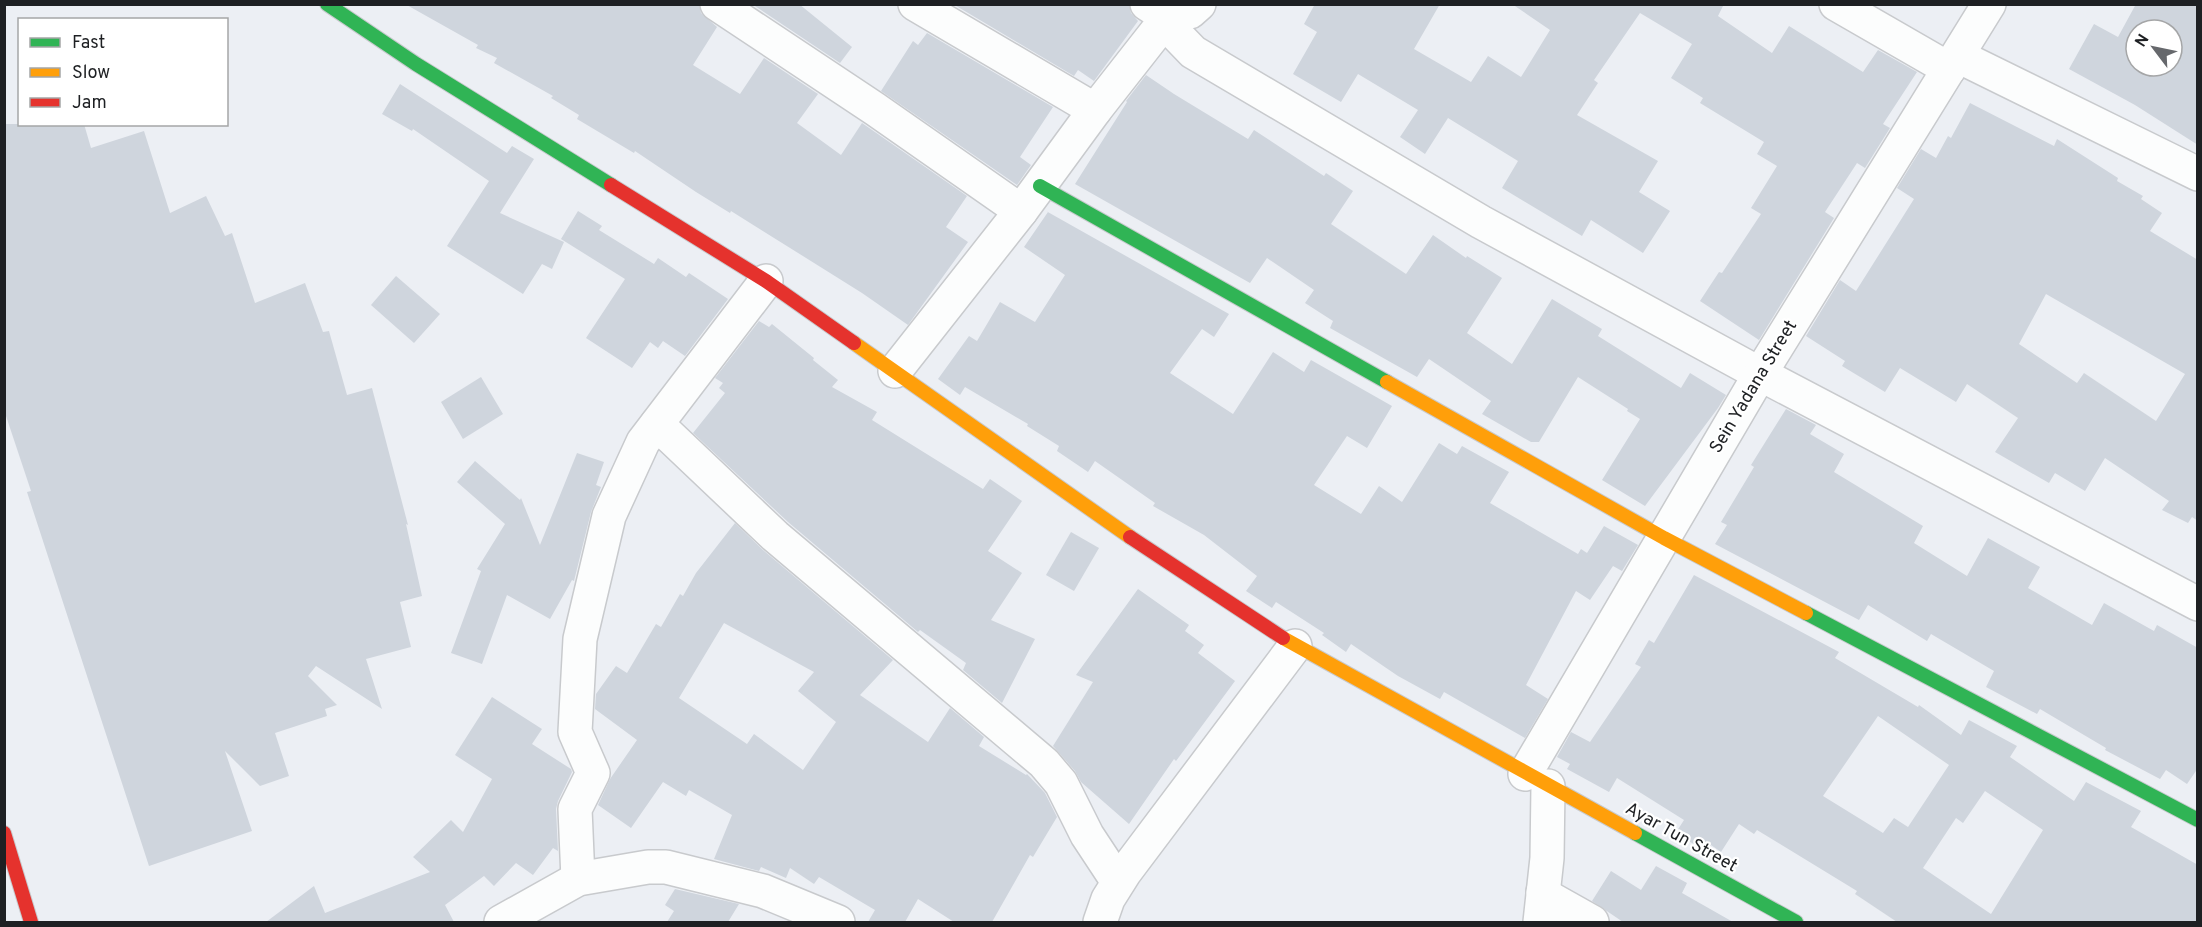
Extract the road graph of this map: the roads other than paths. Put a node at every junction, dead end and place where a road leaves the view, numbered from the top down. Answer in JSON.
{"nodes":[{"id":1,"x":327,"y":4,"type":"edge"},
{"id":2,"x":717,"y":4,"type":"edge"},
{"id":3,"x":915,"y":4,"type":"edge"},
{"id":4,"x":1199,"y":4,"type":"edge"},
{"id":5,"x":1836,"y":4,"type":"edge"},
{"id":6,"x":1989,"y":4,"type":"edge"},
{"id":7,"x":1159,"y":15,"type":"edge"},
{"id":8,"x":1954,"y":63,"type":"junction"},
{"id":9,"x":1095,"y":110,"type":"junction"},
{"id":10,"x":2198,"y":174,"type":"edge"},
{"id":11,"x":1031,"y":199,"type":"junction"},
{"id":12,"x":766,"y":282,"type":"junction"},
{"id":13,"x":896,"y":371,"type":"junction"},
{"id":14,"x":1760,"y":374,"type":"junction"},
{"id":15,"x":657,"y":424,"type":"junction"},
{"id":16,"x":1664,"y":538,"type":"junction"},
{"id":17,"x":2198,"y":604,"type":"edge"},
{"id":18,"x":1295,"y":646,"type":"junction"},
{"id":19,"x":1536,"y":780,"type":"junction"},
{"id":20,"x":2198,"y":820,"type":"edge"},
{"id":21,"x":4,"y":833,"type":"edge"},
{"id":22,"x":10,"y":874,"type":"edge"},
{"id":23,"x":578,"y":879,"type":"junction"},
{"id":24,"x":1118,"y":882,"type":"junction"},
{"id":25,"x":1542,"y":907,"type":"edge"},
{"id":26,"x":31,"y":922,"type":"edge"},
{"id":27,"x":501,"y":922,"type":"edge"},
{"id":28,"x":838,"y":922,"type":"edge"},
{"id":29,"x":1100,"y":922,"type":"edge"},
{"id":30,"x":1592,"y":922,"type":"edge"},
{"id":31,"x":1796,"y":922,"type":"edge"}],
"edges":[{"from":1,"to":12,"type":"street","name":"Ayar Tun Street"},
{"from":2,"to":11,"type":"street"},
{"from":3,"to":9,"type":"street"},
{"from":4,"to":7,"type":"street"},
{"from":5,"to":8,"type":"street"},
{"from":6,"to":8,"type":"street","name":"Sein Yadana Street"},
{"from":7,"to":9,"type":"street"},
{"from":7,"to":14,"type":"street"},
{"from":8,"to":10,"type":"street"},
{"from":8,"to":14,"type":"street","name":"Sein Yadana Street"},
{"from":9,"to":11,"type":"street"},
{"from":11,"to":13,"type":"street"},
{"from":11,"to":16,"type":"street"},
{"from":12,"to":13,"type":"street","name":"Ayar Tun Street"},
{"from":12,"to":15,"type":"street"},
{"from":13,"to":18,"type":"street","name":"Ayar Tun Street"},
{"from":14,"to":16,"type":"street","name":"Sein Yadana Street"},
{"from":14,"to":17,"type":"street"},
{"from":15,"to":23,"type":"street"},
{"from":15,"to":24,"type":"street"},
{"from":16,"to":19,"type":"street","name":"Sein Yadana Street"},
{"from":16,"to":20,"type":"street"},
{"from":18,"to":19,"type":"street","name":"Ayar Tun Street"},
{"from":18,"to":24,"type":"street"},
{"from":19,"to":25,"type":"street","name":"Sein Yadana Street"},
{"from":19,"to":31,"type":"street","name":"Ayar Tun Street"},
{"from":21,"to":22,"type":"street"},
{"from":22,"to":26,"type":"street"},
{"from":23,"to":27,"type":"street"},
{"from":23,"to":28,"type":"street"},
{"from":24,"to":29,"type":"street"},
{"from":25,"to":30,"type":"street"}]}
